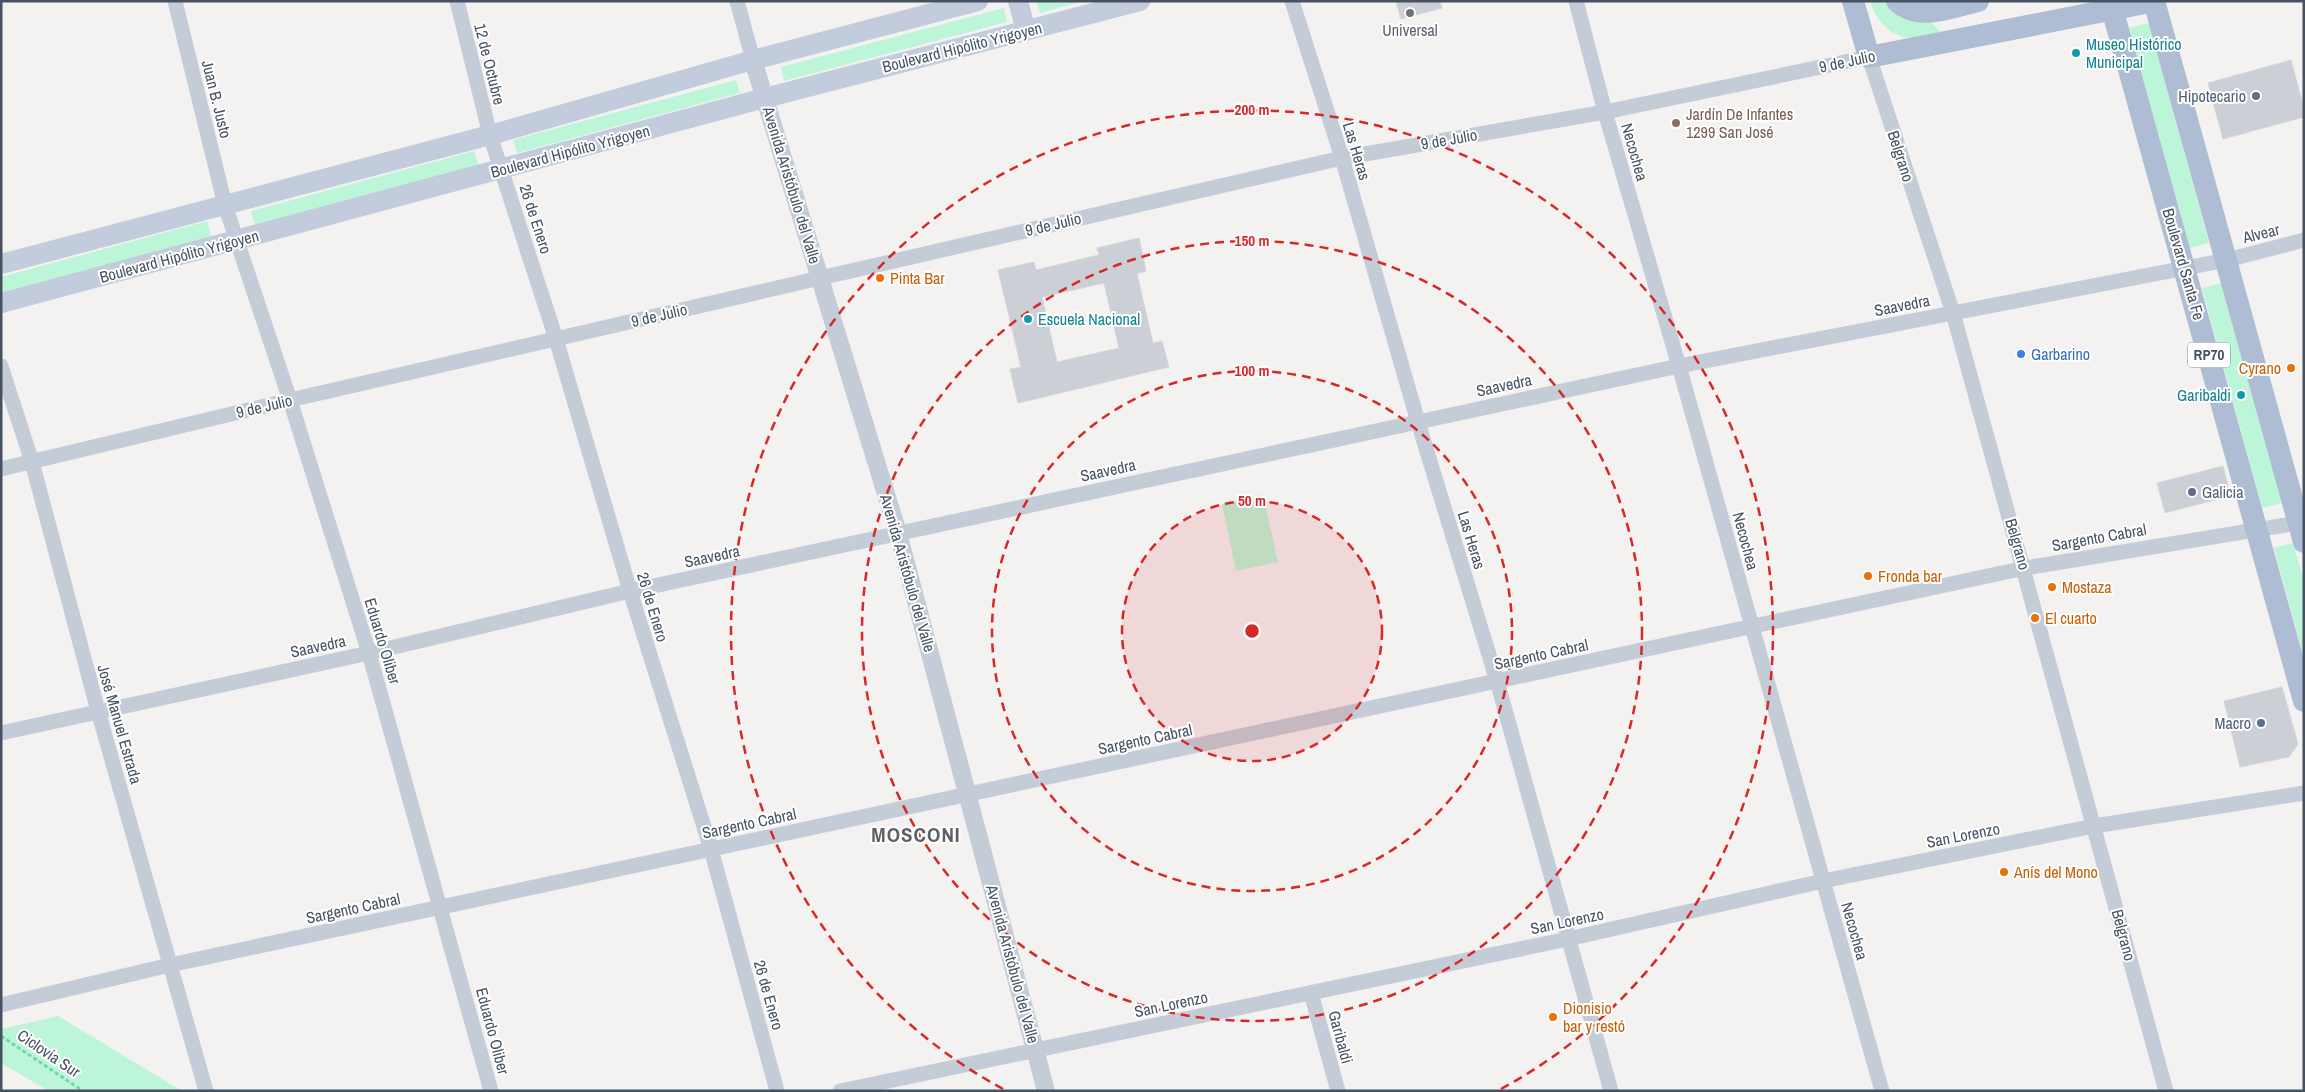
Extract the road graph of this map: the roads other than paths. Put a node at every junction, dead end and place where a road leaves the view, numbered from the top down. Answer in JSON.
{"nodes":[{"id":1,"x":175,"y":1,"type":"edge"},
{"id":2,"x":457,"y":1,"type":"edge"},
{"id":3,"x":737,"y":1,"type":"edge"},
{"id":4,"x":978,"y":1,"type":"edge"},
{"id":5,"x":1018,"y":1,"type":"edge"},
{"id":6,"x":1140,"y":1,"type":"edge"},
{"id":7,"x":1292,"y":1,"type":"edge"},
{"id":8,"x":1576,"y":1,"type":"edge"},
{"id":9,"x":1853,"y":1,"type":"edge"},
{"id":10,"x":1978,"y":1,"type":"edge"},
{"id":11,"x":2154,"y":1,"type":"edge"},
{"id":12,"x":1901,"y":5,"type":"edge"},
{"id":13,"x":2111,"y":6,"type":"edge"},
{"id":14,"x":1026,"y":31,"type":"junction"},
{"id":15,"x":1869,"y":57,"type":"junction"},
{"id":16,"x":753,"y":60,"type":"junction"},
{"id":17,"x":765,"y":98,"type":"junction"},
{"id":18,"x":1605,"y":112,"type":"junction"},
{"id":19,"x":490,"y":135,"type":"junction"},
{"id":20,"x":1342,"y":158,"type":"junction"},
{"id":21,"x":502,"y":170,"type":"junction"},
{"id":22,"x":225,"y":206,"type":"junction"},
{"id":23,"x":238,"y":240,"type":"junction"},
{"id":24,"x":2304,"y":240,"type":"edge"},
{"id":25,"x":2227,"y":260,"type":"junction"},
{"id":26,"x":1,"y":264,"type":"edge"},
{"id":27,"x":2185,"y":268,"type":"junction"},
{"id":28,"x":821,"y":278,"type":"junction"},
{"id":29,"x":1,"y":303,"type":"edge"},
{"id":30,"x":1953,"y":313,"type":"junction"},
{"id":31,"x":556,"y":339,"type":"junction"},
{"id":32,"x":1,"y":366,"type":"edge"},
{"id":33,"x":1679,"y":366,"type":"junction"},
{"id":34,"x":290,"y":400,"type":"junction"},
{"id":35,"x":1418,"y":422,"type":"junction"},
{"id":36,"x":32,"y":462,"type":"junction"},
{"id":37,"x":1,"y":469,"type":"edge"},
{"id":38,"x":2257,"y":528,"type":"junction"},
{"id":39,"x":2302,"y":529,"type":"edge"},
{"id":40,"x":898,"y":533,"type":"junction"},
{"id":41,"x":2025,"y":568,"type":"junction"},
{"id":42,"x":630,"y":592,"type":"junction"},
{"id":43,"x":1751,"y":626,"type":"junction"},
{"id":44,"x":369,"y":653,"type":"junction"},
{"id":45,"x":1497,"y":681,"type":"junction"},
{"id":46,"x":2304,"y":701,"type":"edge"},
{"id":47,"x":98,"y":711,"type":"junction"},
{"id":48,"x":1,"y":733,"type":"edge"},
{"id":49,"x":2304,"y":793,"type":"edge"},
{"id":50,"x":968,"y":794,"type":"junction"},
{"id":51,"x":2094,"y":826,"type":"junction"},
{"id":52,"x":710,"y":850,"type":"junction"},
{"id":53,"x":1823,"y":881,"type":"junction"},
{"id":54,"x":441,"y":907,"type":"junction"},
{"id":55,"x":1568,"y":939,"type":"junction"},
{"id":56,"x":170,"y":965,"type":"junction"},
{"id":57,"x":1311,"y":993,"type":"junction"},
{"id":58,"x":1,"y":1005,"type":"edge"},
{"id":59,"x":1035,"y":1050,"type":"junction"},
{"id":60,"x":206,"y":1091,"type":"edge"},
{"id":61,"x":492,"y":1091,"type":"edge"},
{"id":62,"x":778,"y":1091,"type":"edge"},
{"id":63,"x":840,"y":1091,"type":"edge"},
{"id":64,"x":1046,"y":1091,"type":"edge"},
{"id":65,"x":1338,"y":1091,"type":"edge"},
{"id":66,"x":1611,"y":1091,"type":"edge"},
{"id":67,"x":1882,"y":1091,"type":"edge"},
{"id":68,"x":2166,"y":1091,"type":"edge"}],
"edges":[{"from":1,"to":22,"type":"street","name":"Juan B. Justo"},
{"from":2,"to":19,"type":"street","name":"12 de Octubre"},
{"from":3,"to":16,"type":"street"},
{"from":4,"to":16,"type":"main road"},
{"from":5,"to":14,"type":"main road"},
{"from":6,"to":14,"type":"main road","name":"Boulevard Hipólito Yrigoyen"},
{"from":7,"to":20,"type":"street","name":"Las Heras"},
{"from":8,"to":18,"type":"street","name":"Necochea"},
{"from":9,"to":15,"type":"main road","name":"Belgrano"},
{"from":10,"to":12,"type":"main road"},
{"from":11,"to":13,"type":"main road","number":"RP70"},
{"from":11,"to":25,"type":"main road","number":"RP70"},
{"from":13,"to":15,"type":"main road","name":"9 de Julio","number":"RP70"},
{"from":13,"to":27,"type":"main road","name":"Boulevard Santa Fe","number":"RP70"},
{"from":14,"to":17,"type":"main road","name":"Boulevard Hipólito Yrigoyen"},
{"from":15,"to":18,"type":"street","name":"9 de Julio"},
{"from":15,"to":30,"type":"street","name":"Belgrano"},
{"from":16,"to":17,"type":"street","name":"Avenida Aristóbulo del Valle"},
{"from":16,"to":19,"type":"main road"},
{"from":17,"to":21,"type":"main road","name":"Boulevard Hipólito Yrigoyen"},
{"from":17,"to":28,"type":"street","name":"Avenida Aristóbulo del Valle"},
{"from":18,"to":20,"type":"street","name":"9 de Julio"},
{"from":18,"to":33,"type":"street","name":"Necochea"},
{"from":19,"to":21,"type":"street","name":"26 de Enero"},
{"from":19,"to":22,"type":"main road"},
{"from":20,"to":28,"type":"street","name":"9 de Julio"},
{"from":20,"to":35,"type":"street","name":"Las Heras"},
{"from":21,"to":23,"type":"main road","name":"Boulevard Hipólito Yrigoyen"},
{"from":21,"to":31,"type":"street","name":"26 de Enero"},
{"from":22,"to":23,"type":"street","name":"Eduardo Oliber"},
{"from":22,"to":26,"type":"main road"},
{"from":23,"to":29,"type":"main road","name":"Boulevard Hipólito Yrigoyen"},
{"from":23,"to":34,"type":"street","name":"Eduardo Oliber"},
{"from":24,"to":25,"type":"street","name":"Alvear"},
{"from":25,"to":27,"type":"street","name":"Saavedra"},
{"from":25,"to":39,"type":"main road","number":"RP70"},
{"from":27,"to":30,"type":"street","name":"Saavedra"},
{"from":27,"to":38,"type":"main road","name":"Boulevard Santa Fe","number":"RP70"},
{"from":28,"to":31,"type":"street","name":"9 de Julio"},
{"from":28,"to":40,"type":"street","name":"Avenida Aristóbulo del Valle"},
{"from":30,"to":33,"type":"street","name":"Saavedra"},
{"from":30,"to":41,"type":"street","name":"Belgrano"},
{"from":31,"to":34,"type":"street","name":"9 de Julio"},
{"from":31,"to":42,"type":"street","name":"26 de Enero"},
{"from":32,"to":36,"type":"street","name":"José Manuel Estrada"},
{"from":33,"to":35,"type":"street","name":"Saavedra"},
{"from":33,"to":43,"type":"street","name":"Necochea"},
{"from":34,"to":36,"type":"street","name":"9 de Julio"},
{"from":34,"to":44,"type":"street","name":"Eduardo Oliber"},
{"from":35,"to":40,"type":"street","name":"Saavedra"},
{"from":35,"to":45,"type":"street","name":"Las Heras"},
{"from":36,"to":37,"type":"street","name":"9 de Julio"},
{"from":36,"to":47,"type":"street","name":"José Manuel Estrada"},
{"from":38,"to":39,"type":"street","name":"Sargento Cabral"},
{"from":38,"to":41,"type":"street","name":"Sargento Cabral"},
{"from":38,"to":46,"type":"main road","name":"Boulevard Santa Fe","number":"RP70"},
{"from":40,"to":42,"type":"street","name":"Saavedra"},
{"from":40,"to":50,"type":"street","name":"Avenida Aristóbulo del Valle"},
{"from":41,"to":43,"type":"street","name":"Sargento Cabral"},
{"from":41,"to":51,"type":"street","name":"Belgrano"},
{"from":42,"to":44,"type":"street","name":"Saavedra"},
{"from":42,"to":52,"type":"street","name":"26 de Enero"},
{"from":43,"to":45,"type":"street","name":"Sargento Cabral"},
{"from":43,"to":53,"type":"street","name":"Necochea"},
{"from":44,"to":47,"type":"street","name":"Saavedra"},
{"from":44,"to":54,"type":"street","name":"Eduardo Oliber"},
{"from":45,"to":50,"type":"street","name":"Sargento Cabral"},
{"from":45,"to":55,"type":"street","name":"Las Heras"},
{"from":47,"to":48,"type":"street","name":"Saavedra"},
{"from":47,"to":56,"type":"street","name":"José Manuel Estrada"},
{"from":49,"to":51,"type":"street","name":"San Lorenzo"},
{"from":50,"to":52,"type":"street","name":"Sargento Cabral"},
{"from":50,"to":59,"type":"street","name":"Avenida Aristóbulo del Valle"},
{"from":51,"to":53,"type":"street","name":"San Lorenzo"},
{"from":51,"to":68,"type":"street","name":"Belgrano"},
{"from":52,"to":54,"type":"street","name":"Sargento Cabral"},
{"from":52,"to":62,"type":"street","name":"26 de Enero"},
{"from":53,"to":55,"type":"street","name":"San Lorenzo"},
{"from":53,"to":67,"type":"street","name":"Necochea"},
{"from":54,"to":56,"type":"street","name":"Sargento Cabral"},
{"from":54,"to":61,"type":"street","name":"Eduardo Oliber"},
{"from":55,"to":57,"type":"street","name":"San Lorenzo"},
{"from":55,"to":66,"type":"street","name":"Las Heras"},
{"from":56,"to":58,"type":"street","name":"Sargento Cabral"},
{"from":56,"to":60,"type":"street","name":"José Manuel Estrada"},
{"from":57,"to":59,"type":"street","name":"San Lorenzo"},
{"from":57,"to":65,"type":"street","name":"Garibaldi"},
{"from":59,"to":63,"type":"street","name":"San Lorenzo"},
{"from":59,"to":64,"type":"street","name":"Avenida Aristóbulo del Valle"}]}
